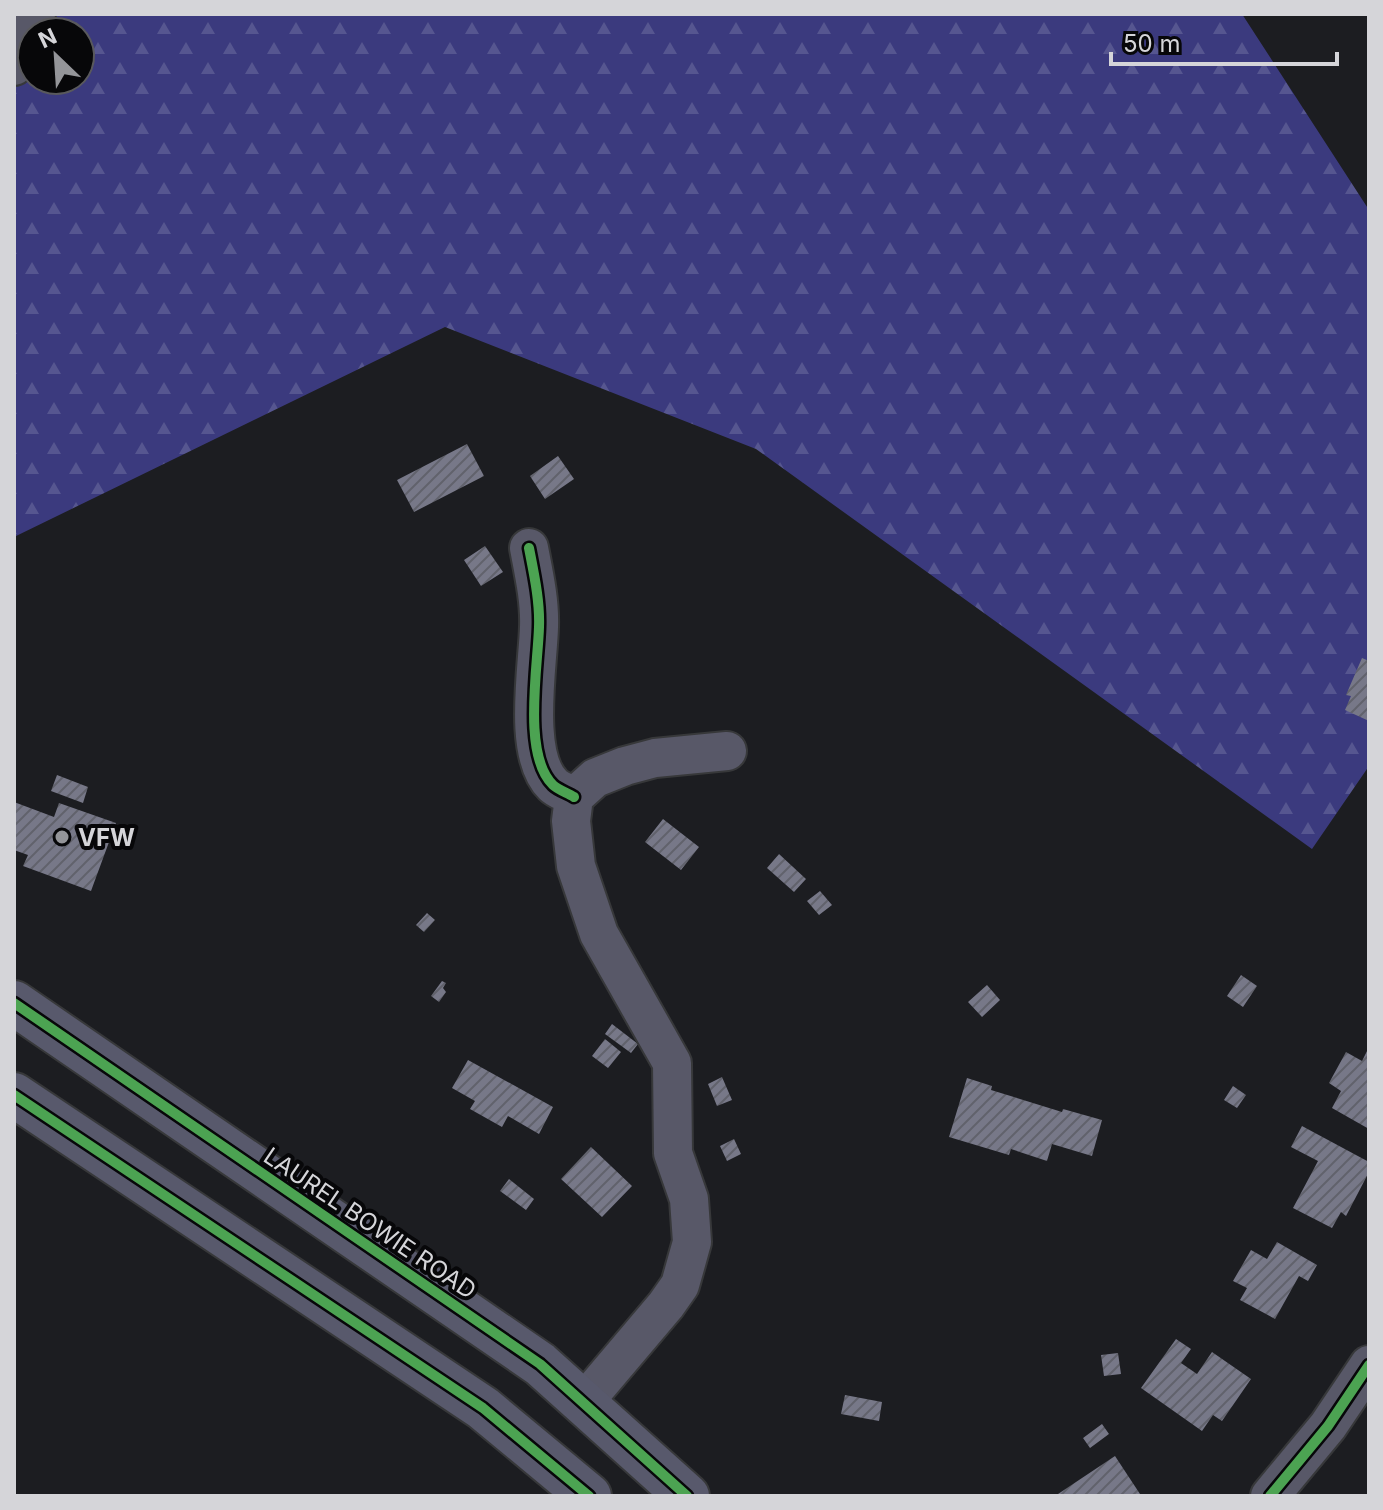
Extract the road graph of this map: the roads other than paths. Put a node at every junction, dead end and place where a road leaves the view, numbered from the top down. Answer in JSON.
{"nodes":[{"id":1,"x":36,"y":14,"type":"edge"},
{"id":2,"x":14,"y":66,"type":"edge"},
{"id":3,"x":529,"y":548,"type":"dead end"},
{"id":4,"x":727,"y":751,"type":"dead end"},
{"id":5,"x":574,"y":797,"type":"junction"},
{"id":6,"x":14,"y":1003,"type":"edge"},
{"id":7,"x":14,"y":1095,"type":"edge"},
{"id":8,"x":1369,"y":1365,"type":"edge"},
{"id":9,"x":584,"y":1402,"type":"junction"},
{"id":10,"x":589,"y":1496,"type":"edge"},
{"id":11,"x":687,"y":1496,"type":"edge"},
{"id":12,"x":1270,"y":1496,"type":"edge"}],
"edges":[{"from":1,"to":2,"type":"street"},
{"from":3,"to":5,"type":"street"},
{"from":4,"to":5,"type":"street"},
{"from":5,"to":9,"type":"street"},
{"from":6,"to":9,"type":"main road","name":"LAUREL BOWIE ROAD"},
{"from":7,"to":10,"type":"main road"},
{"from":8,"to":12,"type":"street"},
{"from":9,"to":11,"type":"main road","name":"LAUREL BOWIE ROAD"}]}
